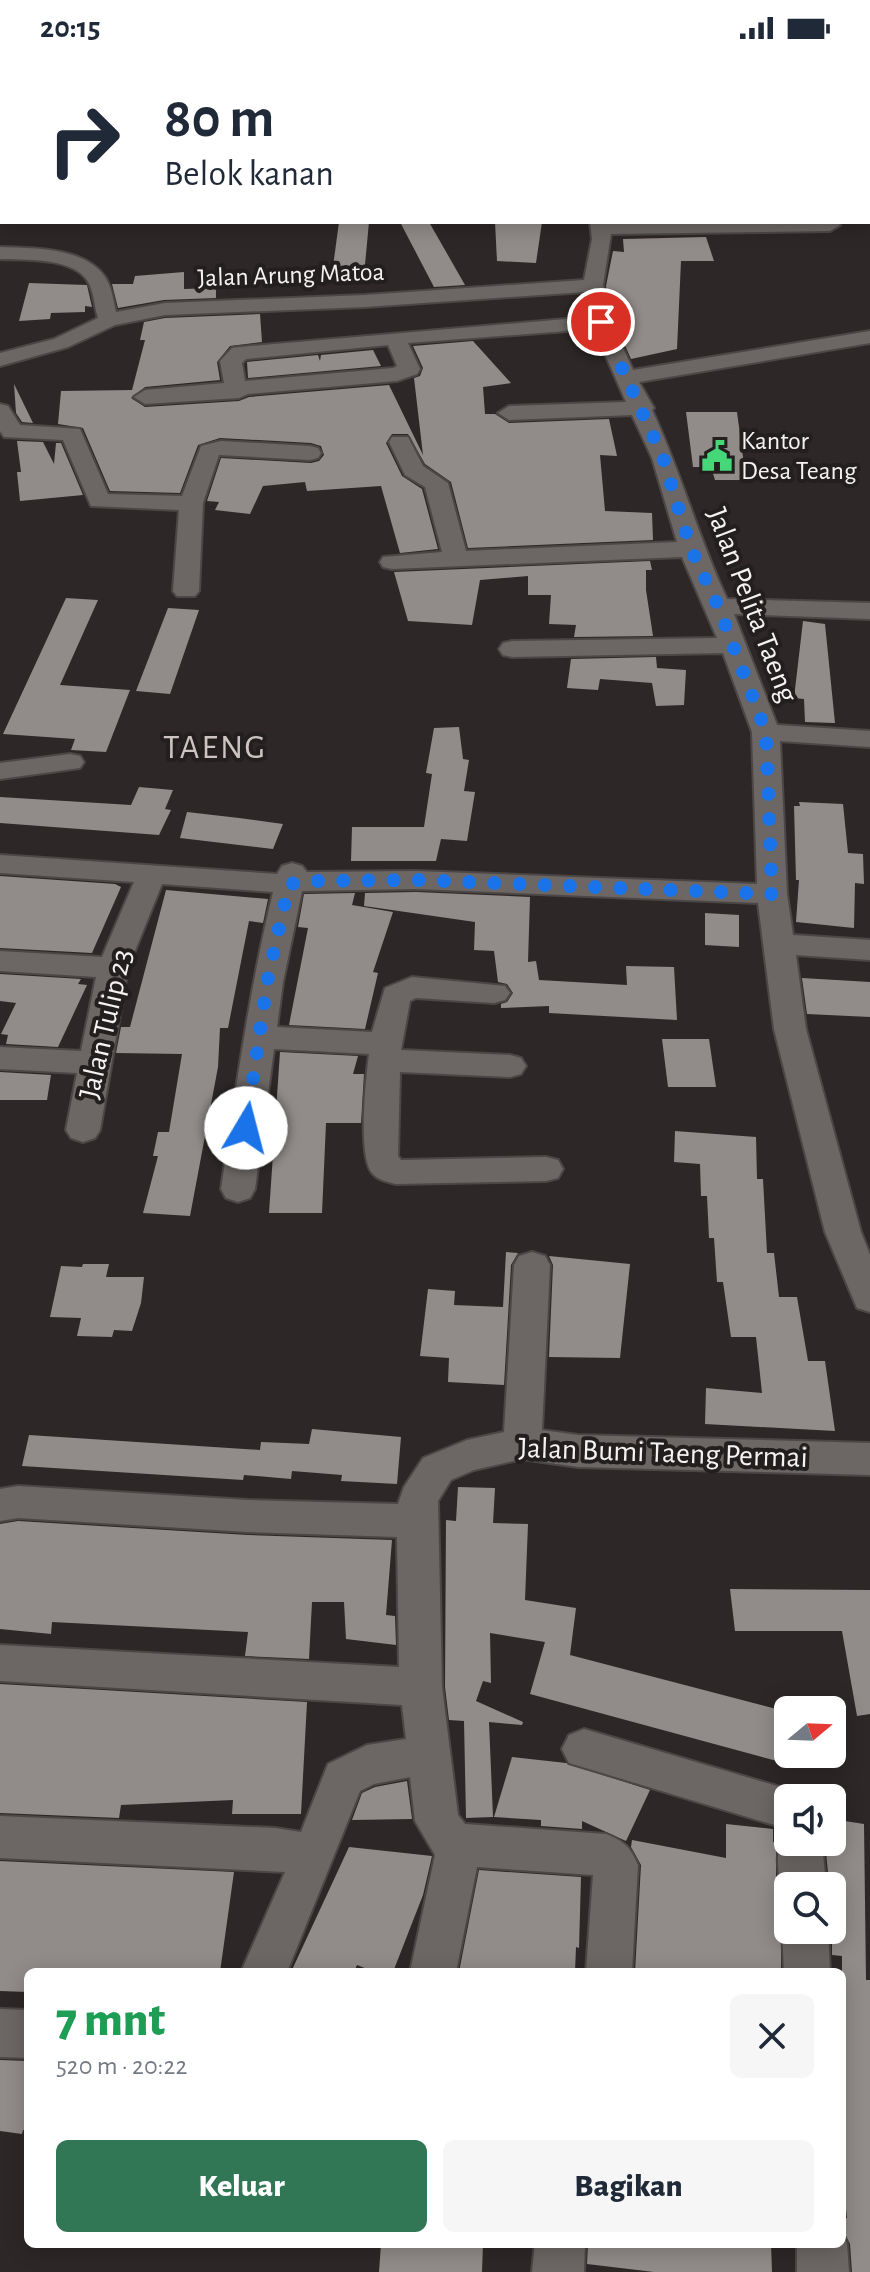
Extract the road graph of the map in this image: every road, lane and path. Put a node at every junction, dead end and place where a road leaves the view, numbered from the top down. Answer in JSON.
{"nodes":[{"id":1,"x":601,"y":225,"type":"edge"},
{"id":2,"x":830,"y":225,"type":"dead end"},
{"id":3,"x":0,"y":253,"type":"edge"},
{"id":4,"x":593,"y":285,"type":"junction"},
{"id":5,"x":109,"y":320,"type":"junction"},
{"id":6,"x":601,"y":322,"type":"junction"},
{"id":7,"x":479,"y":331,"type":"junction"},
{"id":8,"x":870,"y":337,"type":"edge"},
{"id":9,"x":395,"y":338,"type":"junction"},
{"id":10,"x":488,"y":359,"type":"dead end"},
{"id":11,"x":0,"y":360,"type":"edge"},
{"id":12,"x":628,"y":377,"type":"junction"},
{"id":13,"x":239,"y":391,"type":"junction"},
{"id":14,"x":145,"y":397,"type":"dead end"},
{"id":15,"x":643,"y":408,"type":"junction"},
{"id":16,"x":0,"y":411,"type":"edge"},
{"id":17,"x":509,"y":413,"type":"dead end"},
{"id":18,"x":400,"y":442,"type":"dead end"},
{"id":19,"x":310,"y":453,"type":"dead end"},
{"id":20,"x":191,"y":503,"type":"junction"},
{"id":21,"x":691,"y":549,"type":"junction"},
{"id":22,"x":456,"y":558,"type":"junction"},
{"id":23,"x":392,"y":562,"type":"dead end"},
{"id":24,"x":186,"y":591,"type":"dead end"},
{"id":25,"x":718,"y":606,"type":"junction"},
{"id":26,"x":870,"y":611,"type":"edge"},
{"id":27,"x":733,"y":645,"type":"junction"},
{"id":28,"x":512,"y":649,"type":"dead end"},
{"id":29,"x":766,"y":732,"type":"junction"},
{"id":30,"x":870,"y":739,"type":"edge"},
{"id":31,"x":70,"y":762,"type":"dead end"},
{"id":32,"x":0,"y":771,"type":"edge"},
{"id":33,"x":0,"y":847,"type":"edge"},
{"id":34,"x":107,"y":862,"type":"junction"},
{"id":35,"x":0,"y":864,"type":"edge"},
{"id":36,"x":152,"y":874,"type":"junction"},
{"id":37,"x":298,"y":879,"type":"junction"},
{"id":38,"x":772,"y":894,"type":"junction"},
{"id":39,"x":870,"y":950,"type":"edge"},
{"id":40,"x":778,"y":955,"type":"junction"},
{"id":41,"x":0,"y":961,"type":"edge"},
{"id":42,"x":113,"y":968,"type":"junction"},
{"id":43,"x":870,"y":970,"type":"edge"},
{"id":44,"x":494,"y":993,"type":"dead end"},
{"id":45,"x":259,"y":1037,"type":"junction"},
{"id":46,"x":384,"y":1052,"type":"junction"},
{"id":47,"x":0,"y":1058,"type":"edge"},
{"id":48,"x":94,"y":1063,"type":"junction"},
{"id":49,"x":510,"y":1066,"type":"dead end"},
{"id":50,"x":83,"y":1130,"type":"dead end"},
{"id":51,"x":546,"y":1169,"type":"dead end"},
{"id":52,"x":238,"y":1189,"type":"dead end"},
{"id":53,"x":532,"y":1265,"type":"dead end"},
{"id":54,"x":870,"y":1298,"type":"edge"},
{"id":55,"x":522,"y":1443,"type":"junction"},
{"id":56,"x":870,"y":1459,"type":"edge"},
{"id":57,"x":0,"y":1505,"type":"edge"},
{"id":58,"x":417,"y":1521,"type":"junction"},
{"id":59,"x":0,"y":1663,"type":"edge"},
{"id":60,"x":421,"y":1687,"type":"junction"},
{"id":61,"x":584,"y":1749,"type":"dead end"},
{"id":62,"x":431,"y":1754,"type":"junction"},
{"id":63,"x":774,"y":1805,"type":"edge"},
{"id":64,"x":0,"y":1837,"type":"edge"},
{"id":65,"x":459,"y":1845,"type":"junction"},
{"id":66,"x":314,"y":1856,"type":"junction"},
{"id":67,"x":806,"y":1944,"type":"edge"},
{"id":68,"x":266,"y":1968,"type":"edge"},
{"id":69,"x":434,"y":1968,"type":"edge"},
{"id":70,"x":609,"y":1968,"type":"edge"},
{"id":71,"x":807,"y":1968,"type":"edge"},
{"id":72,"x":0,"y":2033,"type":"edge"},
{"id":73,"x":24,"y":2034,"type":"edge"},
{"id":74,"x":560,"y":2248,"type":"edge"},
{"id":75,"x":822,"y":2248,"type":"edge"},
{"id":76,"x":558,"y":2272,"type":"edge"},
{"id":77,"x":823,"y":2272,"type":"edge"}],
"edges":[{"from":1,"to":2,"type":"street"},
{"from":1,"to":4,"type":"street","name":"Jalan Pelita Taeng"},
{"from":3,"to":5,"type":"street"},
{"from":4,"to":5,"type":"street","name":"Jalan Arung Matoa"},
{"from":4,"to":6,"type":"street","name":"Jalan Pelita Taeng"},
{"from":5,"to":11,"type":"street","name":"Jalan Arung Matoa"},
{"from":6,"to":7,"type":"street"},
{"from":6,"to":12,"type":"street","name":"Jalan Pelita Taeng"},
{"from":7,"to":9,"type":"street"},
{"from":7,"to":10,"type":"street"},
{"from":8,"to":12,"type":"street"},
{"from":9,"to":13,"type":"street"},
{"from":9,"to":13,"type":"street"},
{"from":12,"to":15,"type":"street","name":"Jalan Pelita Taeng"},
{"from":13,"to":14,"type":"street"},
{"from":15,"to":17,"type":"street"},
{"from":15,"to":21,"type":"street","name":"Jalan Pelita Taeng"},
{"from":16,"to":20,"type":"street"},
{"from":18,"to":22,"type":"street"},
{"from":19,"to":20,"type":"street"},
{"from":20,"to":24,"type":"street"},
{"from":21,"to":22,"type":"street"},
{"from":21,"to":25,"type":"street","name":"Jalan Pelita Taeng"},
{"from":22,"to":23,"type":"street"},
{"from":25,"to":26,"type":"street"},
{"from":25,"to":27,"type":"street","name":"Jalan Pelita Taeng"},
{"from":27,"to":28,"type":"street"},
{"from":27,"to":29,"type":"street","name":"Jalan Pelita Taeng"},
{"from":29,"to":30,"type":"street"},
{"from":29,"to":38,"type":"street","name":"Jalan Pelita Taeng"},
{"from":31,"to":32,"type":"street"},
{"from":33,"to":34,"type":"street"},
{"from":34,"to":35,"type":"street"},
{"from":34,"to":36,"type":"street"},
{"from":34,"to":37,"type":"street"},
{"from":36,"to":37,"type":"street"},
{"from":36,"to":42,"type":"street","name":"Jalan Tulip 23"},
{"from":37,"to":38,"type":"street"},
{"from":37,"to":45,"type":"street"},
{"from":38,"to":40,"type":"street","name":"Jalan Pelita Taeng"},
{"from":39,"to":40,"type":"street"},
{"from":40,"to":43,"type":"street"},
{"from":40,"to":54,"type":"street","name":"Jalan Pelita Taeng"},
{"from":41,"to":42,"type":"street"},
{"from":42,"to":48,"type":"street","name":"Jalan Tulip 23"},
{"from":44,"to":46,"type":"street"},
{"from":45,"to":46,"type":"street"},
{"from":45,"to":52,"type":"street"},
{"from":46,"to":49,"type":"street"},
{"from":46,"to":51,"type":"street"},
{"from":47,"to":48,"type":"street"},
{"from":48,"to":50,"type":"street","name":"Jalan Tulip 23"},
{"from":53,"to":55,"type":"street"},
{"from":55,"to":56,"type":"street","name":"Jalan Bumi Taeng Permai"},
{"from":55,"to":58,"type":"street","name":"Jalan Bumi Taeng Permai"},
{"from":57,"to":58,"type":"street"},
{"from":58,"to":60,"type":"street","name":"Jalan Bumi Taeng Permai"},
{"from":59,"to":60,"type":"street"},
{"from":60,"to":62,"type":"street","name":"Jalan Bumi Taeng Permai"},
{"from":61,"to":63,"type":"street"},
{"from":62,"to":65,"type":"street","name":"Jalan Bumi Taeng Permai"},
{"from":62,"to":66,"type":"street"},
{"from":64,"to":66,"type":"street"},
{"from":65,"to":69,"type":"street"},
{"from":65,"to":70,"type":"street"},
{"from":66,"to":68,"type":"street"},
{"from":67,"to":71,"type":"street"},
{"from":72,"to":73,"type":"street"},
{"from":74,"to":76,"type":"street"},
{"from":75,"to":77,"type":"street"}]}
